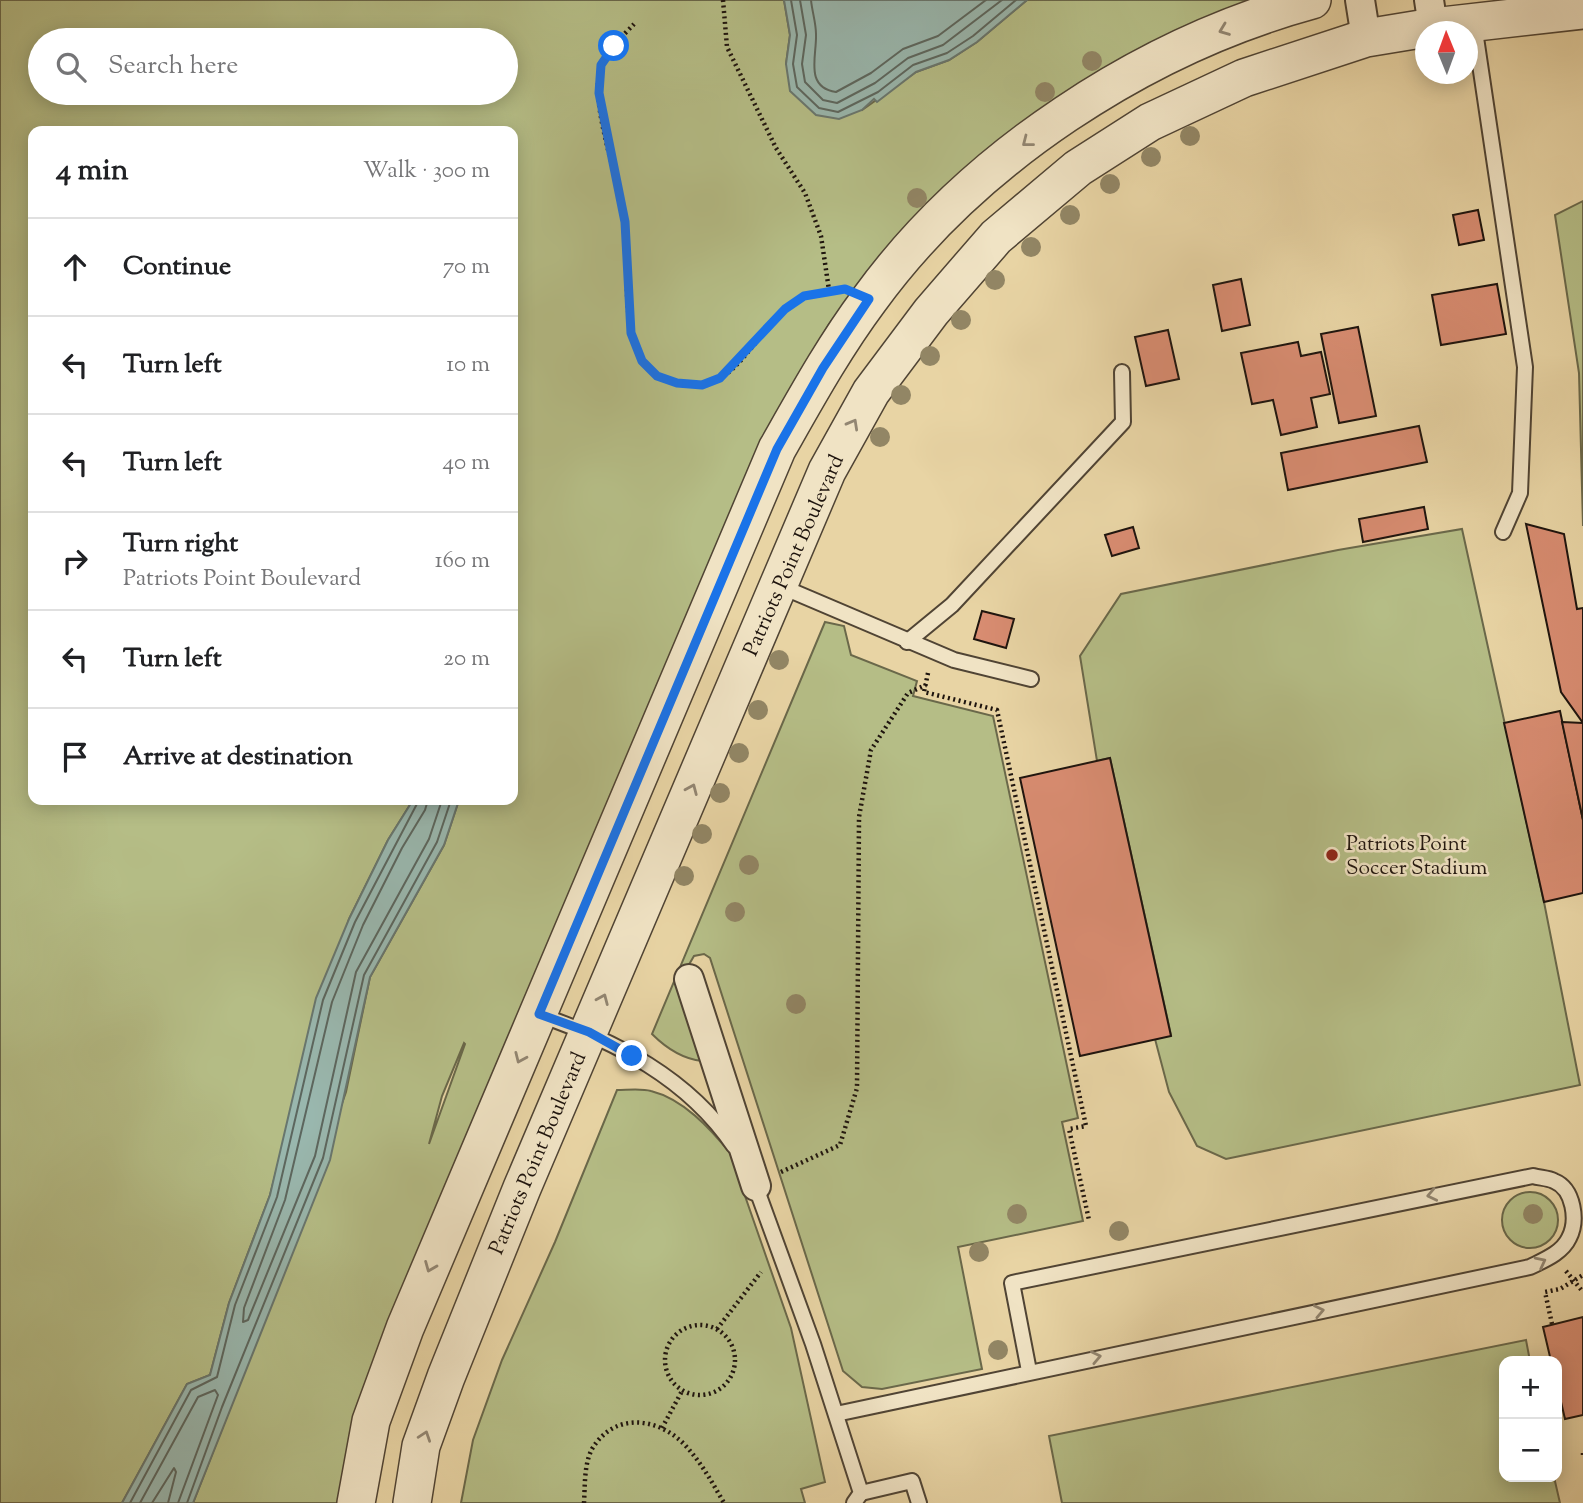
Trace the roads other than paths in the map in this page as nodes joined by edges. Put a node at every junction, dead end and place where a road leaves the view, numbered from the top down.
1 (1312, 0) edge
2 (1360, 0) edge
3 (1583, 10) edge
4 (1431, 13) edge
5 (1465, 21) edge
6 (1478, 23) edge
7 (1366, 38) junction
8 (1478, 50) edge
9 (1122, 372) dead end
10 (1503, 532) dead end
11 (778, 585) junction
12 (907, 642) junction
13 (1031, 679) dead end
14 (689, 979) dead end
15 (539, 1014) junction
16 (589, 1032) junction
17 (755, 1186) junction
18 (1029, 1371) junction
19 (836, 1414) junction
20 (858, 1498) edge
21 (356, 1503) edge
22 (412, 1503) edge
23 (919, 1503) edge

1 -> 15 street
2 - 7 street
3 - 6 street, Patriots Point Boulevard
4 - 5 street, Patriots Point Boulevard
4 - 7 street, Patriots Point Boulevard
11 -> 7 street, Patriots Point Boulevard
8 - 10 lane
9 - 12 lane
11 - 12 lane
16 -> 11 street, Patriots Point Boulevard
12 - 13 lane
14 - 17 street
15 - 16 lane
15 -> 21 street
16 - 17 lane
22 -> 16 street, Patriots Point Boulevard
17 - 19 lane
18 -> 18 lane
18 - 19 lane
19 - 20 lane
20 - 23 lane

